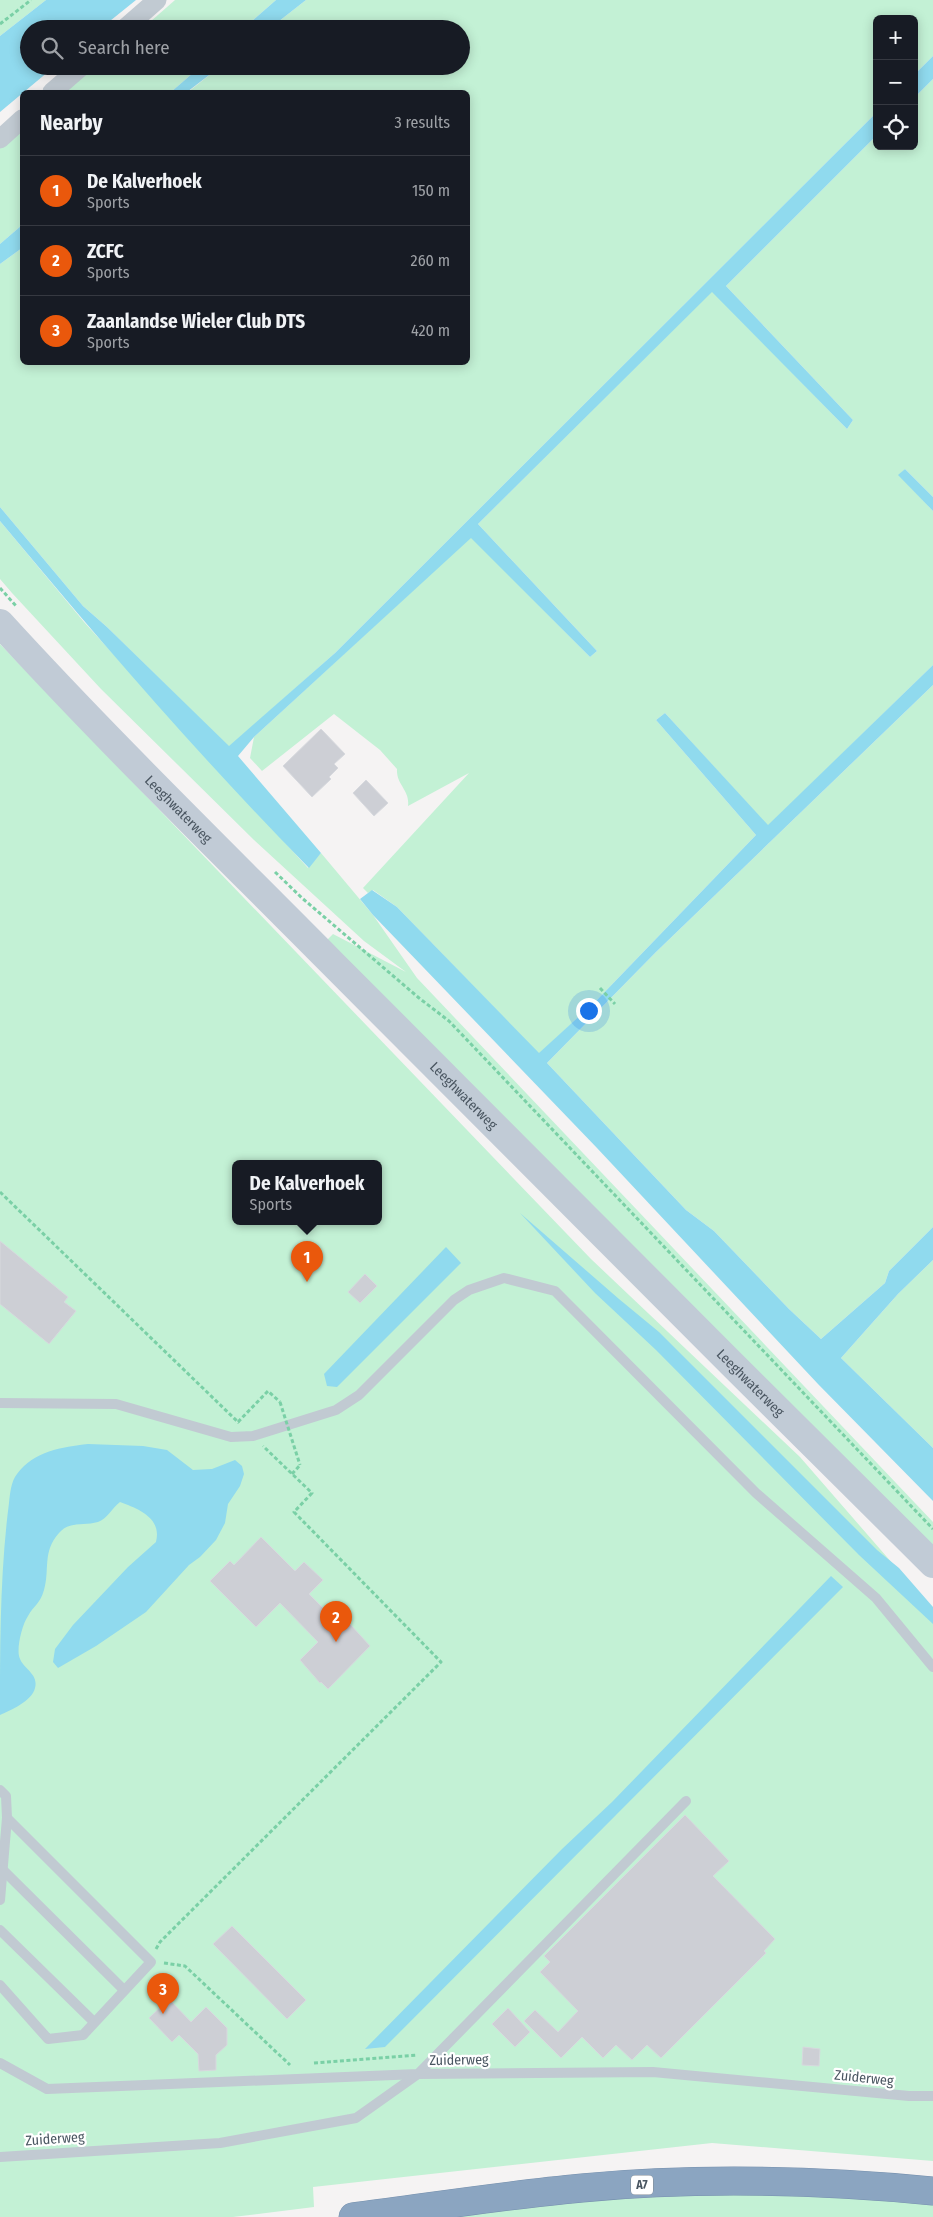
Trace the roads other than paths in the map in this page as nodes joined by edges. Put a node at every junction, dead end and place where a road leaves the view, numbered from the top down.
1 (157, 0) edge
2 (134, 20) edge
3 (72, 75) edge
4 (54, 90) edge
5 (20, 121) edge
6 (0, 139) edge
7 (9, 615) edge
8 (0, 1404) edge
9 (933, 1564) edge
10 (933, 1667) edge
11 (0, 1790) edge
12 (686, 1801) dead end
13 (8, 1818) junction
14 (3, 1870) junction
15 (0, 1900) edge
16 (0, 1930) edge
17 (0, 1985) edge
18 (124, 1990) junction
19 (94, 2022) junction
20 (0, 2063) edge
21 (418, 2074) junction
22 (933, 2096) edge
23 (0, 2156) edge
24 (933, 2191) edge
25 (353, 2217) edge

1 - 2 street
3 - 4 street
5 - 6 street
7 - 9 main road, Leeghwaterweg
8 - 10 lane
11 - 13 lane
12 - 21 lane
13 - 14 lane
13 - 18 lane
14 - 15 lane
14 - 18 lane
16 - 19 lane
17 - 19 lane
18 - 19 lane
20 - 21 lane
21 - 22 lane, Zuiderweg
21 - 23 lane, Zuiderweg
24 - 25 highway, A7

